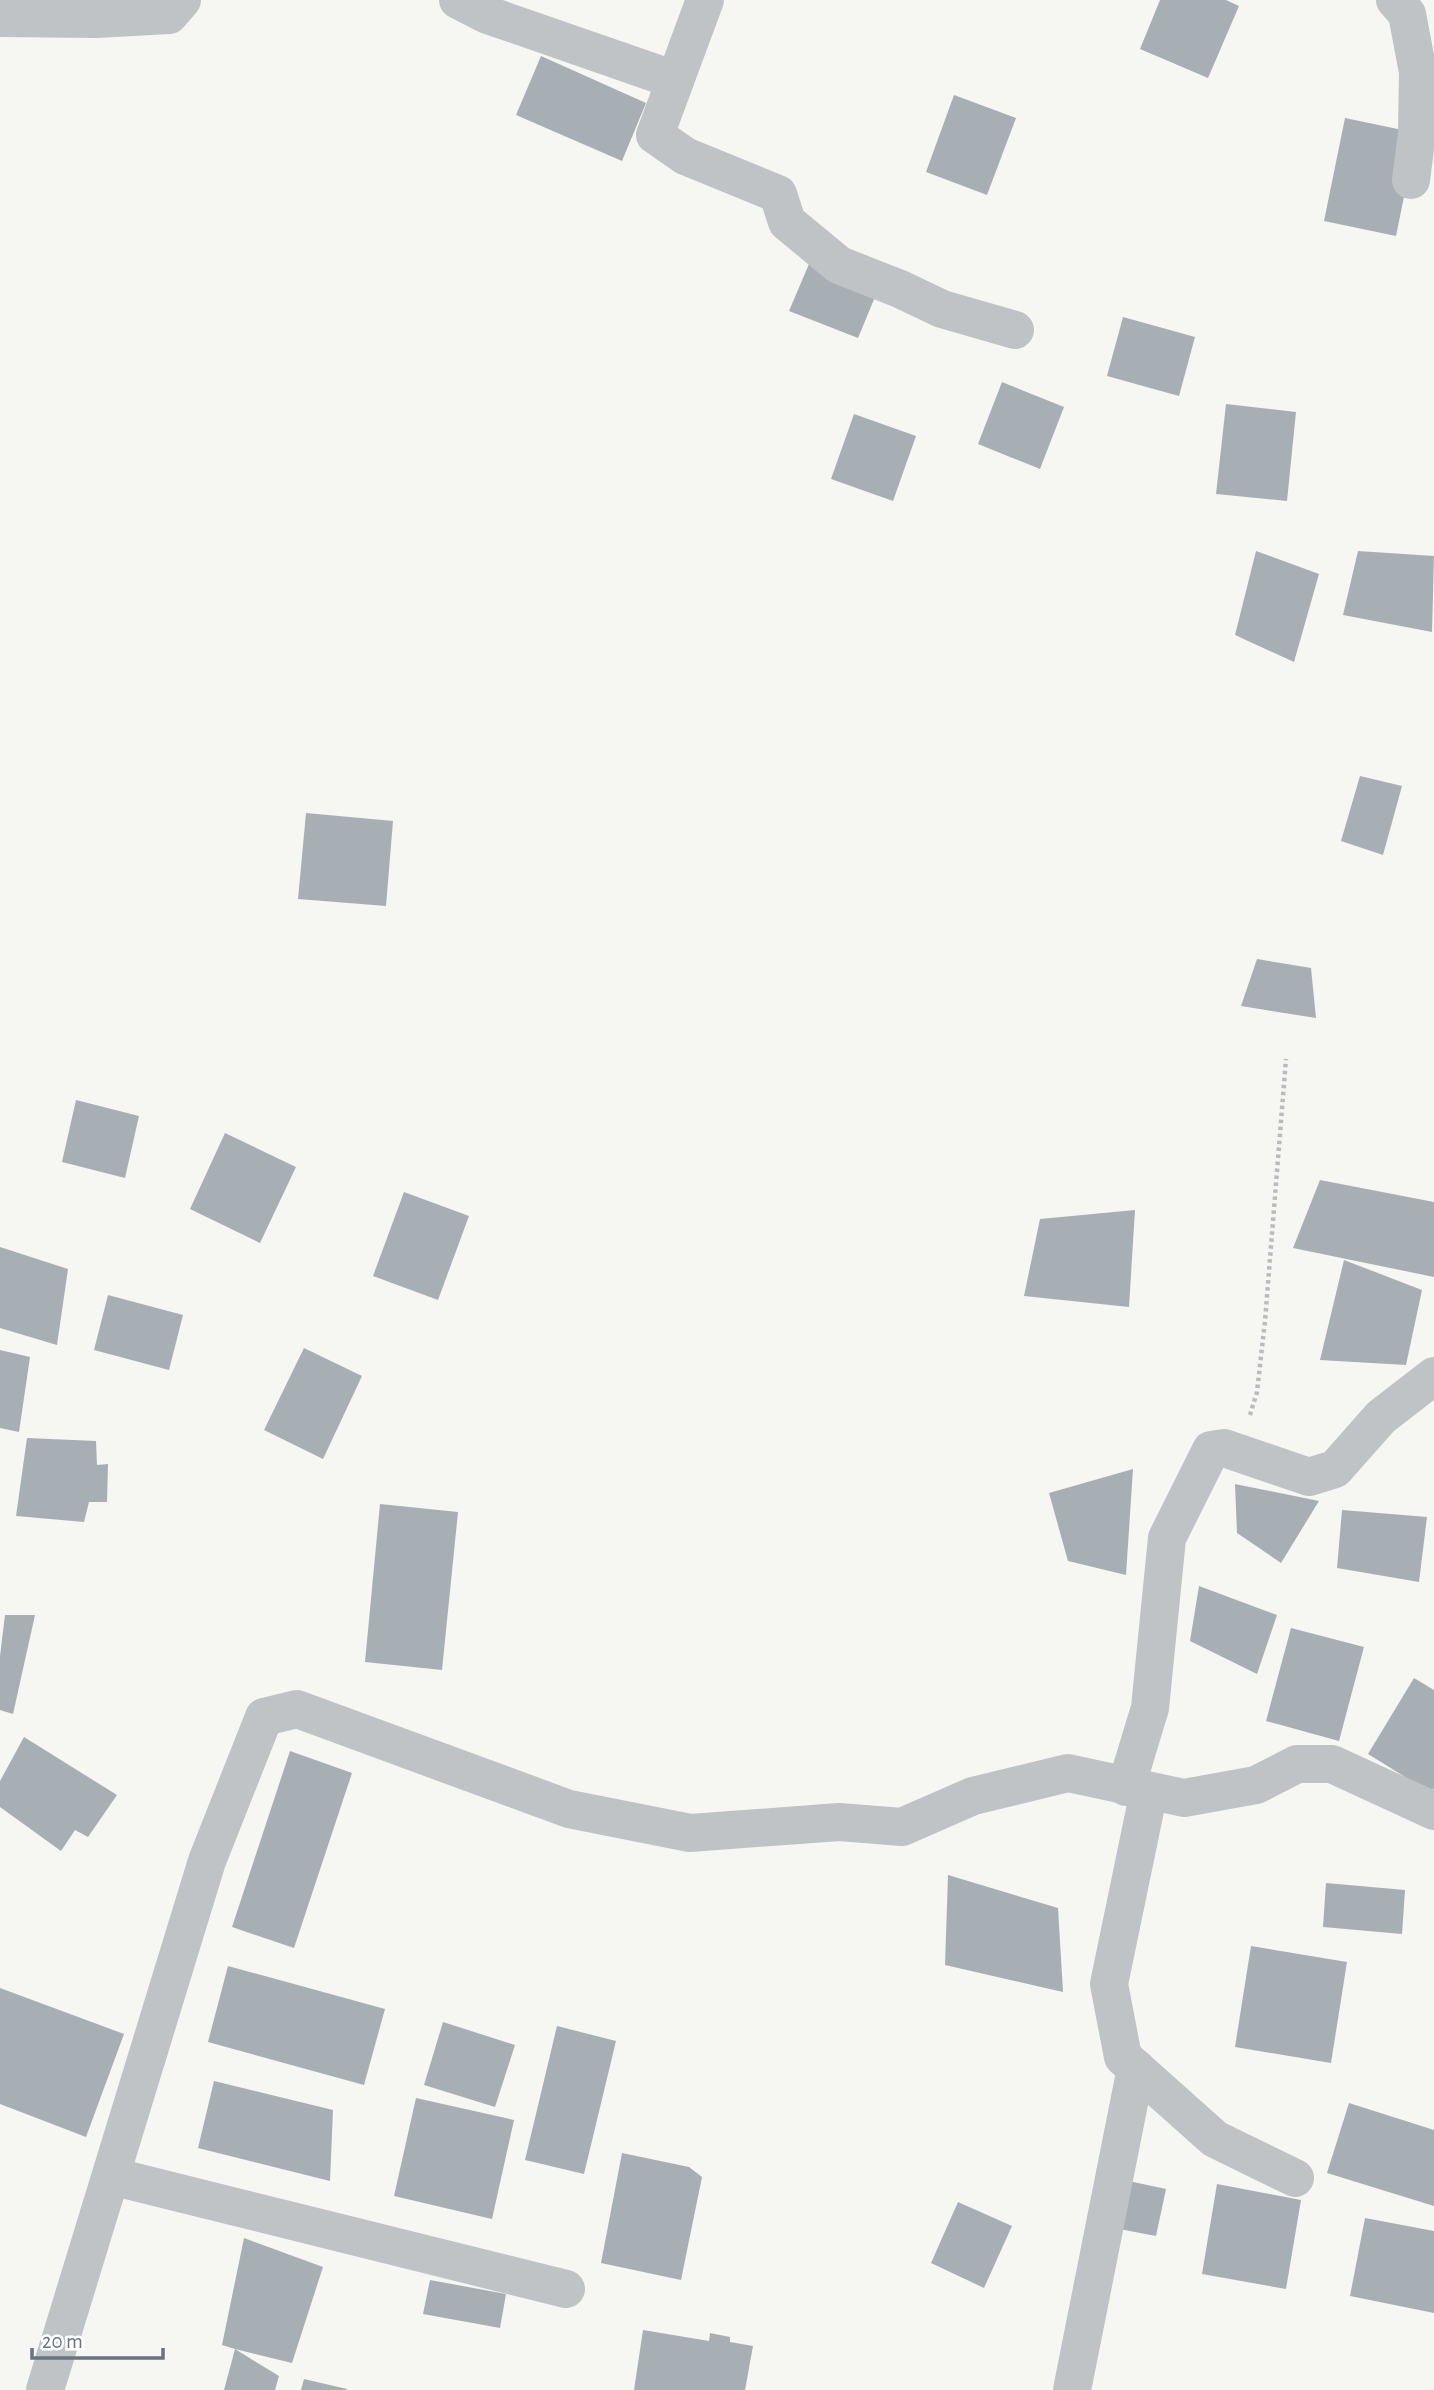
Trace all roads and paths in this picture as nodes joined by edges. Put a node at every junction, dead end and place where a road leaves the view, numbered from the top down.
1 (182, 0) edge
2 (458, 0) edge
3 (705, 0) edge
4 (1395, 0) edge
5 (0, 18) edge
6 (676, 80) junction
7 (1411, 180) dead end
8 (1015, 330) dead end
9 (1286, 1059) dead end
10 (1434, 1376) edge
11 (1237, 1452) junction
12 (1138, 1789) junction
13 (1434, 1811) edge
14 (1136, 2068) junction
15 (111, 2176) junction
16 (1295, 2178) dead end
17 (566, 2289) dead end
18 (46, 2390) edge
19 (1072, 2390) edge

1 - 5 street
2 - 6 street
3 - 6 street
4 - 7 street
6 - 8 street
9 - 11 path
10 - 11 street
11 - 12 street
12 - 13 street
12 - 14 street
12 - 15 street
14 - 16 street
14 - 19 street
15 - 17 street
15 - 18 street

